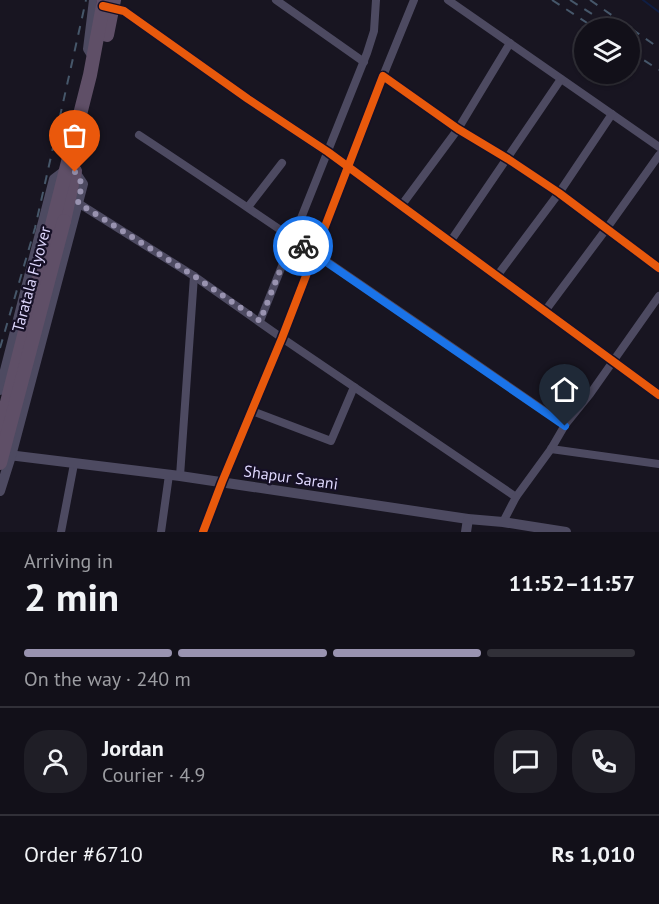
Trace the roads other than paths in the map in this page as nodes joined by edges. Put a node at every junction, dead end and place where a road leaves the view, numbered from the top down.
1 (126, 0) edge
2 (276, 0) edge
3 (376, 0) edge
4 (414, 0) edge
5 (448, 0) edge
6 (109, 4) edge
7 (510, 44) junction
8 (364, 62) junction
9 (383, 76) junction
10 (561, 79) junction
11 (612, 114) junction
12 (458, 129) junction
13 (140, 135) dead end
14 (659, 147) edge
15 (328, 152) junction
16 (659, 155) edge
17 (508, 159) junction
18 (282, 163) dead end
19 (348, 167) junction
20 (71, 171) junction
21 (559, 193) junction
22 (78, 203) junction
23 (401, 206) junction
24 (248, 207) junction
25 (59, 217) junction
26 (607, 228) junction
27 (293, 238) junction
28 (450, 242) junction
29 (314, 254) junction
30 (659, 268) edge
31 (194, 276) junction
32 (496, 276) junction
33 (659, 296) edge
34 (545, 311) junction
35 (260, 321) junction
36 (282, 338) junction
37 (613, 361) junction
38 (354, 387) junction
39 (0, 390) edge
40 (659, 395) edge
41 (252, 411) junction
42 (565, 426) junction
43 (0, 430) edge
44 (551, 449) junction
45 (4, 458) edge
46 (74, 464) junction
47 (659, 464) edge
48 (175, 476) junction
49 (222, 482) junction
50 (0, 491) edge
51 (516, 497) junction
52 (468, 519) junction
53 (503, 522) junction
54 (62, 532) edge
55 (161, 532) edge
56 (203, 532) edge
57 (466, 532) edge
58 (566, 532) edge

1 - 6 street
2 - 8 street
3 - 8 street
4 - 9 street
5 - 7 street
6 - 15 street
6 - 20 highway
6 - 20 highway
7 - 10 street
7 - 12 street
8 - 15 street
9 - 12 street
9 - 19 street
10 - 11 street
10 - 17 street
11 - 14 street
11 - 21 street
12 - 17 street
12 - 23 street
13 - 24 street
15 - 19 street
15 - 27 street
16 - 26 street
17 - 21 street
17 - 28 street
18 - 24 street
19 - 23 street
19 - 29 street
20 - 22 street
20 - 25 highway, Taratala Flyover
20 - 39 street
21 - 26 street
21 - 32 street
22 - 31 street
22 - 45 street
23 - 28 street
24 - 27 street
25 - 43 highway, Taratala Flyover
25 - 45 highway, Taratala Flyover, bridge
26 - 30 street
26 - 34 street
27 - 29 street
27 - 35 street
28 - 32 street
29 - 36 street
29 - 42 street
31 - 35 street
31 - 48 street
32 - 34 street
33 - 37 street
34 - 37 street
35 - 36 street
36 - 38 street
36 - 41 street
37 - 40 street
37 - 42 street
38 - 41 street
38 - 51 street
41 - 49 street
42 - 44 street
44 - 47 street
44 - 51 street
45 - 46 street, Shapur Sarani
45 - 50 street
46 - 48 street, Shapur Sarani
46 - 54 street
48 - 49 street, Shapur Sarani
48 - 55 street
49 - 52 street, Shapur Sarani
49 - 56 street
51 - 53 street
52 - 53 street, Shapur Sarani
52 - 57 street
53 - 58 street, Shapur Sarani

